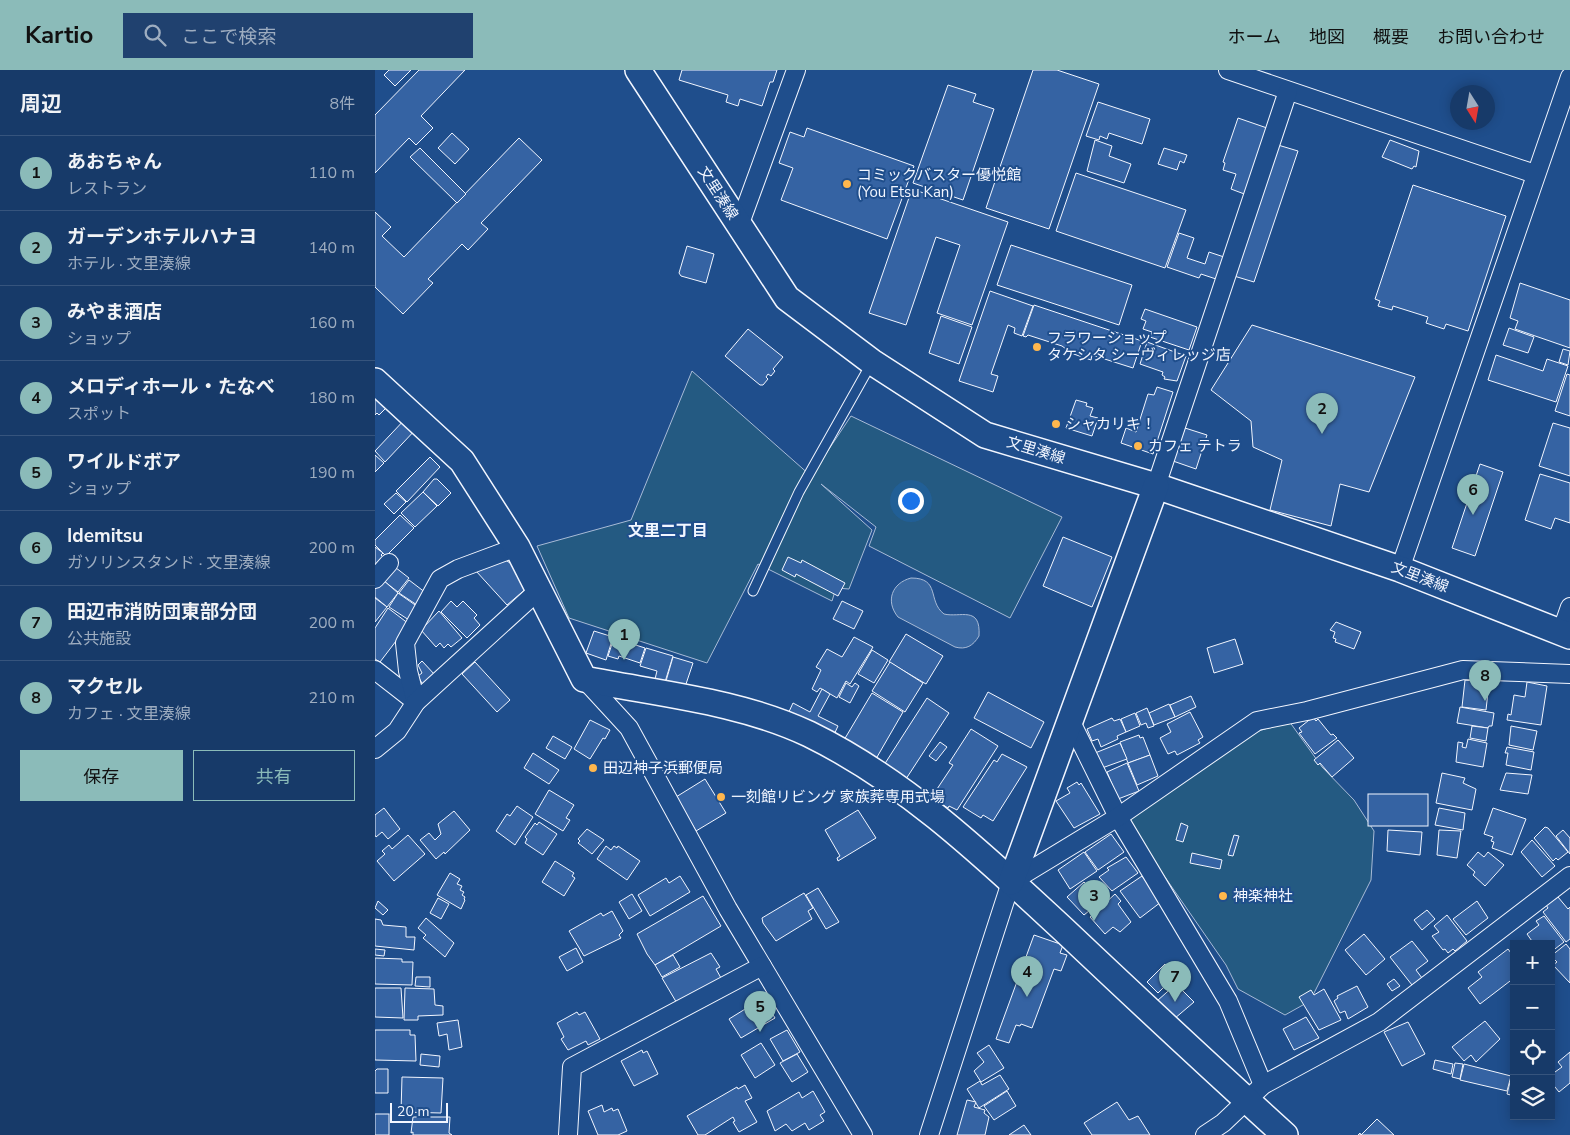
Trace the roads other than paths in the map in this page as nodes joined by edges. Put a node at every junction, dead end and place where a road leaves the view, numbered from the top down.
1 (638, 70) edge
2 (796, 70) edge
3 (1228, 70) edge
4 (1570, 77) edge
5 (1288, 91) junction
6 (1535, 174) junction
7 (739, 226) junction
8 (872, 362) junction
9 (375, 381) edge
10 (1156, 486) junction
11 (517, 547) junction
12 (389, 563) dead end
13 (1399, 569) junction
14 (375, 579) edge
15 (540, 588) junction
16 (753, 591) dead end
17 (1570, 607) edge
18 (1566, 634) edge
19 (375, 670) edge
20 (1570, 674) edge
21 (584, 679) junction
22 (416, 702) junction
23 (1070, 720) junction
24 (375, 749) edge
25 (1117, 817) junction
26 (1570, 876) edge
27 (1011, 882) junction
28 (762, 966) junction
29 (1254, 1092) junction
30 (568, 1135) edge
31 (863, 1135) edge
32 (929, 1135) edge
33 (1205, 1135) edge
34 (1285, 1135) edge

1 - 7 street, 文里湊線
2 - 7 street
3 - 5 street
4 - 6 street
5 - 6 street
5 - 10 street
6 - 13 street
7 - 8 street, 文里湊線
8 - 10 street, 文里湊線
8 - 16 lane
9 - 11 street
10 - 13 street, 文里湊線
10 - 23 street
11 - 15 street
11 - 22 street
12 - 14 street
13 - 18 street, 文里湊線
15 - 21 street
15 - 22 street
17 - 18 street
19 - 22 street
20 - 25 street
21 - 27 street
21 - 28 street
22 - 24 street
23 - 25 street
23 - 27 street
25 - 27 street
25 - 29 street
26 - 29 street
27 - 29 street
27 - 32 street
28 - 30 street
28 - 31 street
29 - 33 street
29 - 34 street

